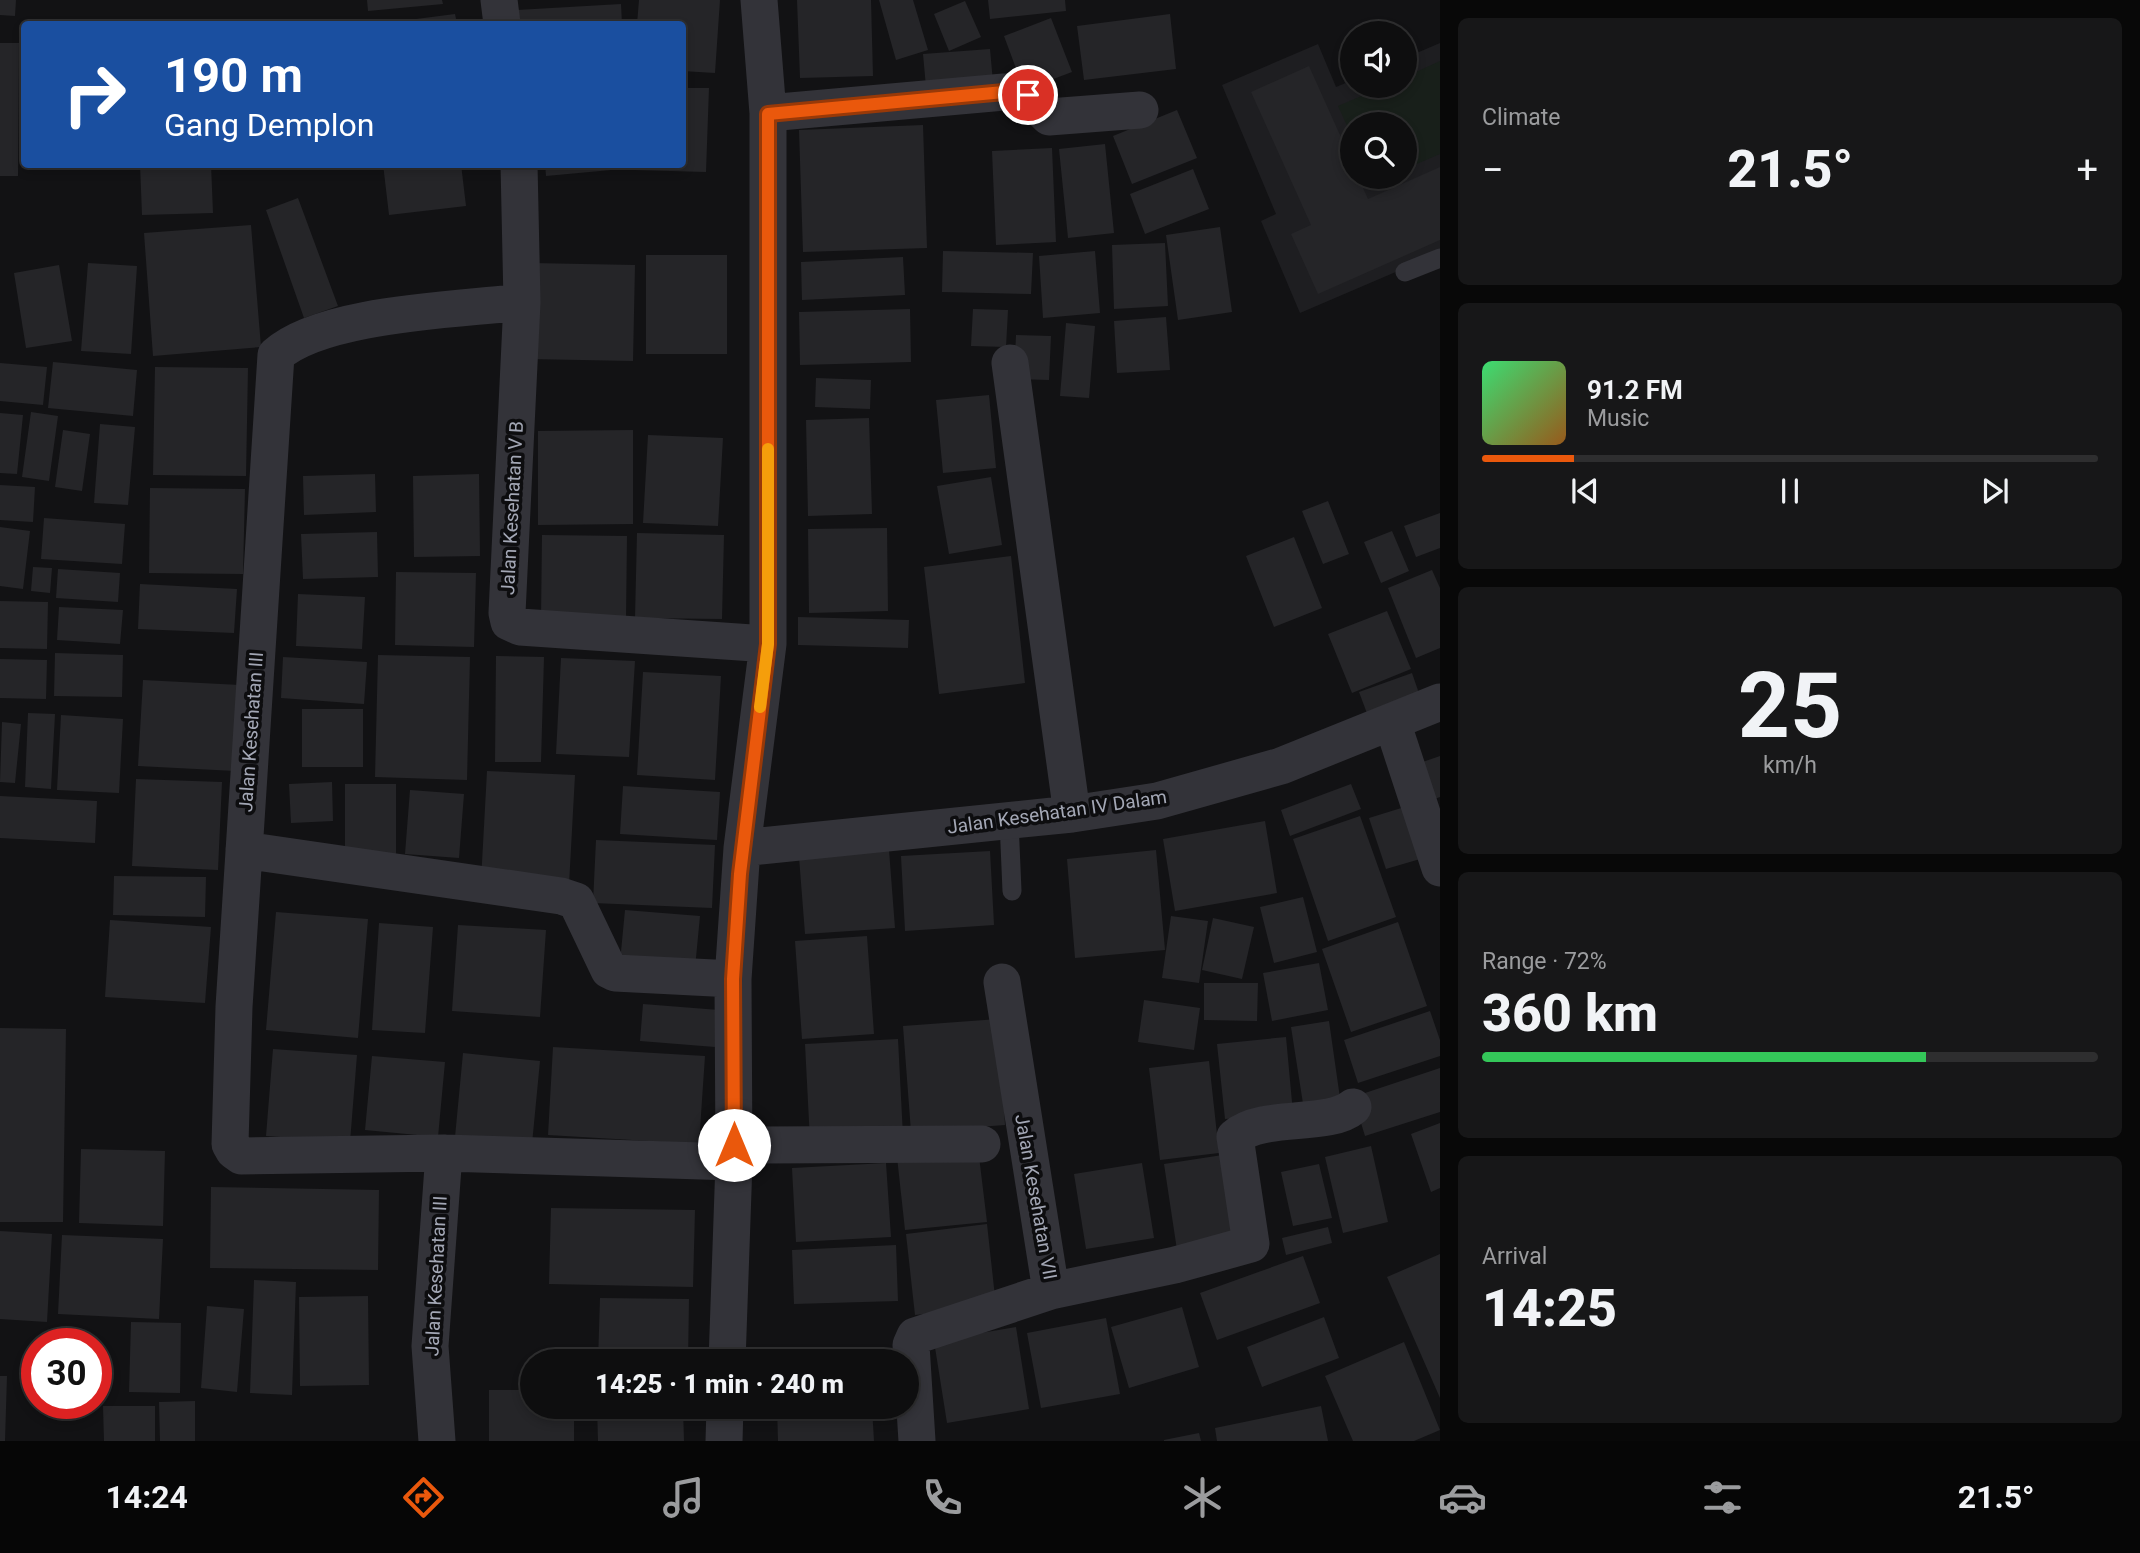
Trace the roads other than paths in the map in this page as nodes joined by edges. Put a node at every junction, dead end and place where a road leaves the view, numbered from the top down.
1 (499, 0) edge
2 (759, 0) edge
3 (502, 21) edge
4 (1140, 110) dead end
5 (768, 114) junction
6 (519, 168) edge
7 (1440, 258) edge
8 (1405, 272) dead end
9 (522, 302) junction
10 (1010, 363) dead end
11 (768, 644) junction
12 (1440, 702) edge
13 (1392, 722) junction
14 (1072, 814) junction
15 (1009, 821) junction
16 (742, 848) junction
17 (243, 850) junction
18 (1440, 868) edge
19 (1012, 891) dead end
20 (733, 979) junction
21 (1002, 982) dead end
22 (1353, 1107) dead end
23 (982, 1144) dead end
24 (444, 1153) junction
25 (734, 1154) junction
26 (1051, 1292) junction
27 (727, 1349) edge
28 (725, 1419) edge
29 (437, 1441) edge
30 (724, 1441) edge
31 (917, 1441) edge

1 - 3 street
2 - 5 street
4 - 5 street
5 - 11 street
6 - 9 street
7 - 8 lane
9 - 11 street, Jalan Kesehatan V B
9 - 17 street, Jalan Kesehatan III
10 - 14 street
11 - 16 street
12 - 13 street, Jalan Kesehatan IV Dalam
13 - 14 street, Jalan Kesehatan IV Dalam
13 - 18 street
14 - 15 street, Jalan Kesehatan IV Dalam
15 - 16 street, Jalan Kesehatan IV Dalam
15 - 19 lane
16 - 20 street
17 - 20 street
17 - 24 street, Jalan Kesehatan III
20 - 25 street
21 - 26 street, Jalan Kesehatan VII
22 - 26 street
23 - 25 street, Jalan Kesehatan III
24 - 25 street, Jalan Kesehatan III
24 - 29 street, Jalan Kesehatan III
25 - 27 street
26 - 31 street, Jalan Kesehatan VII
28 - 30 street

